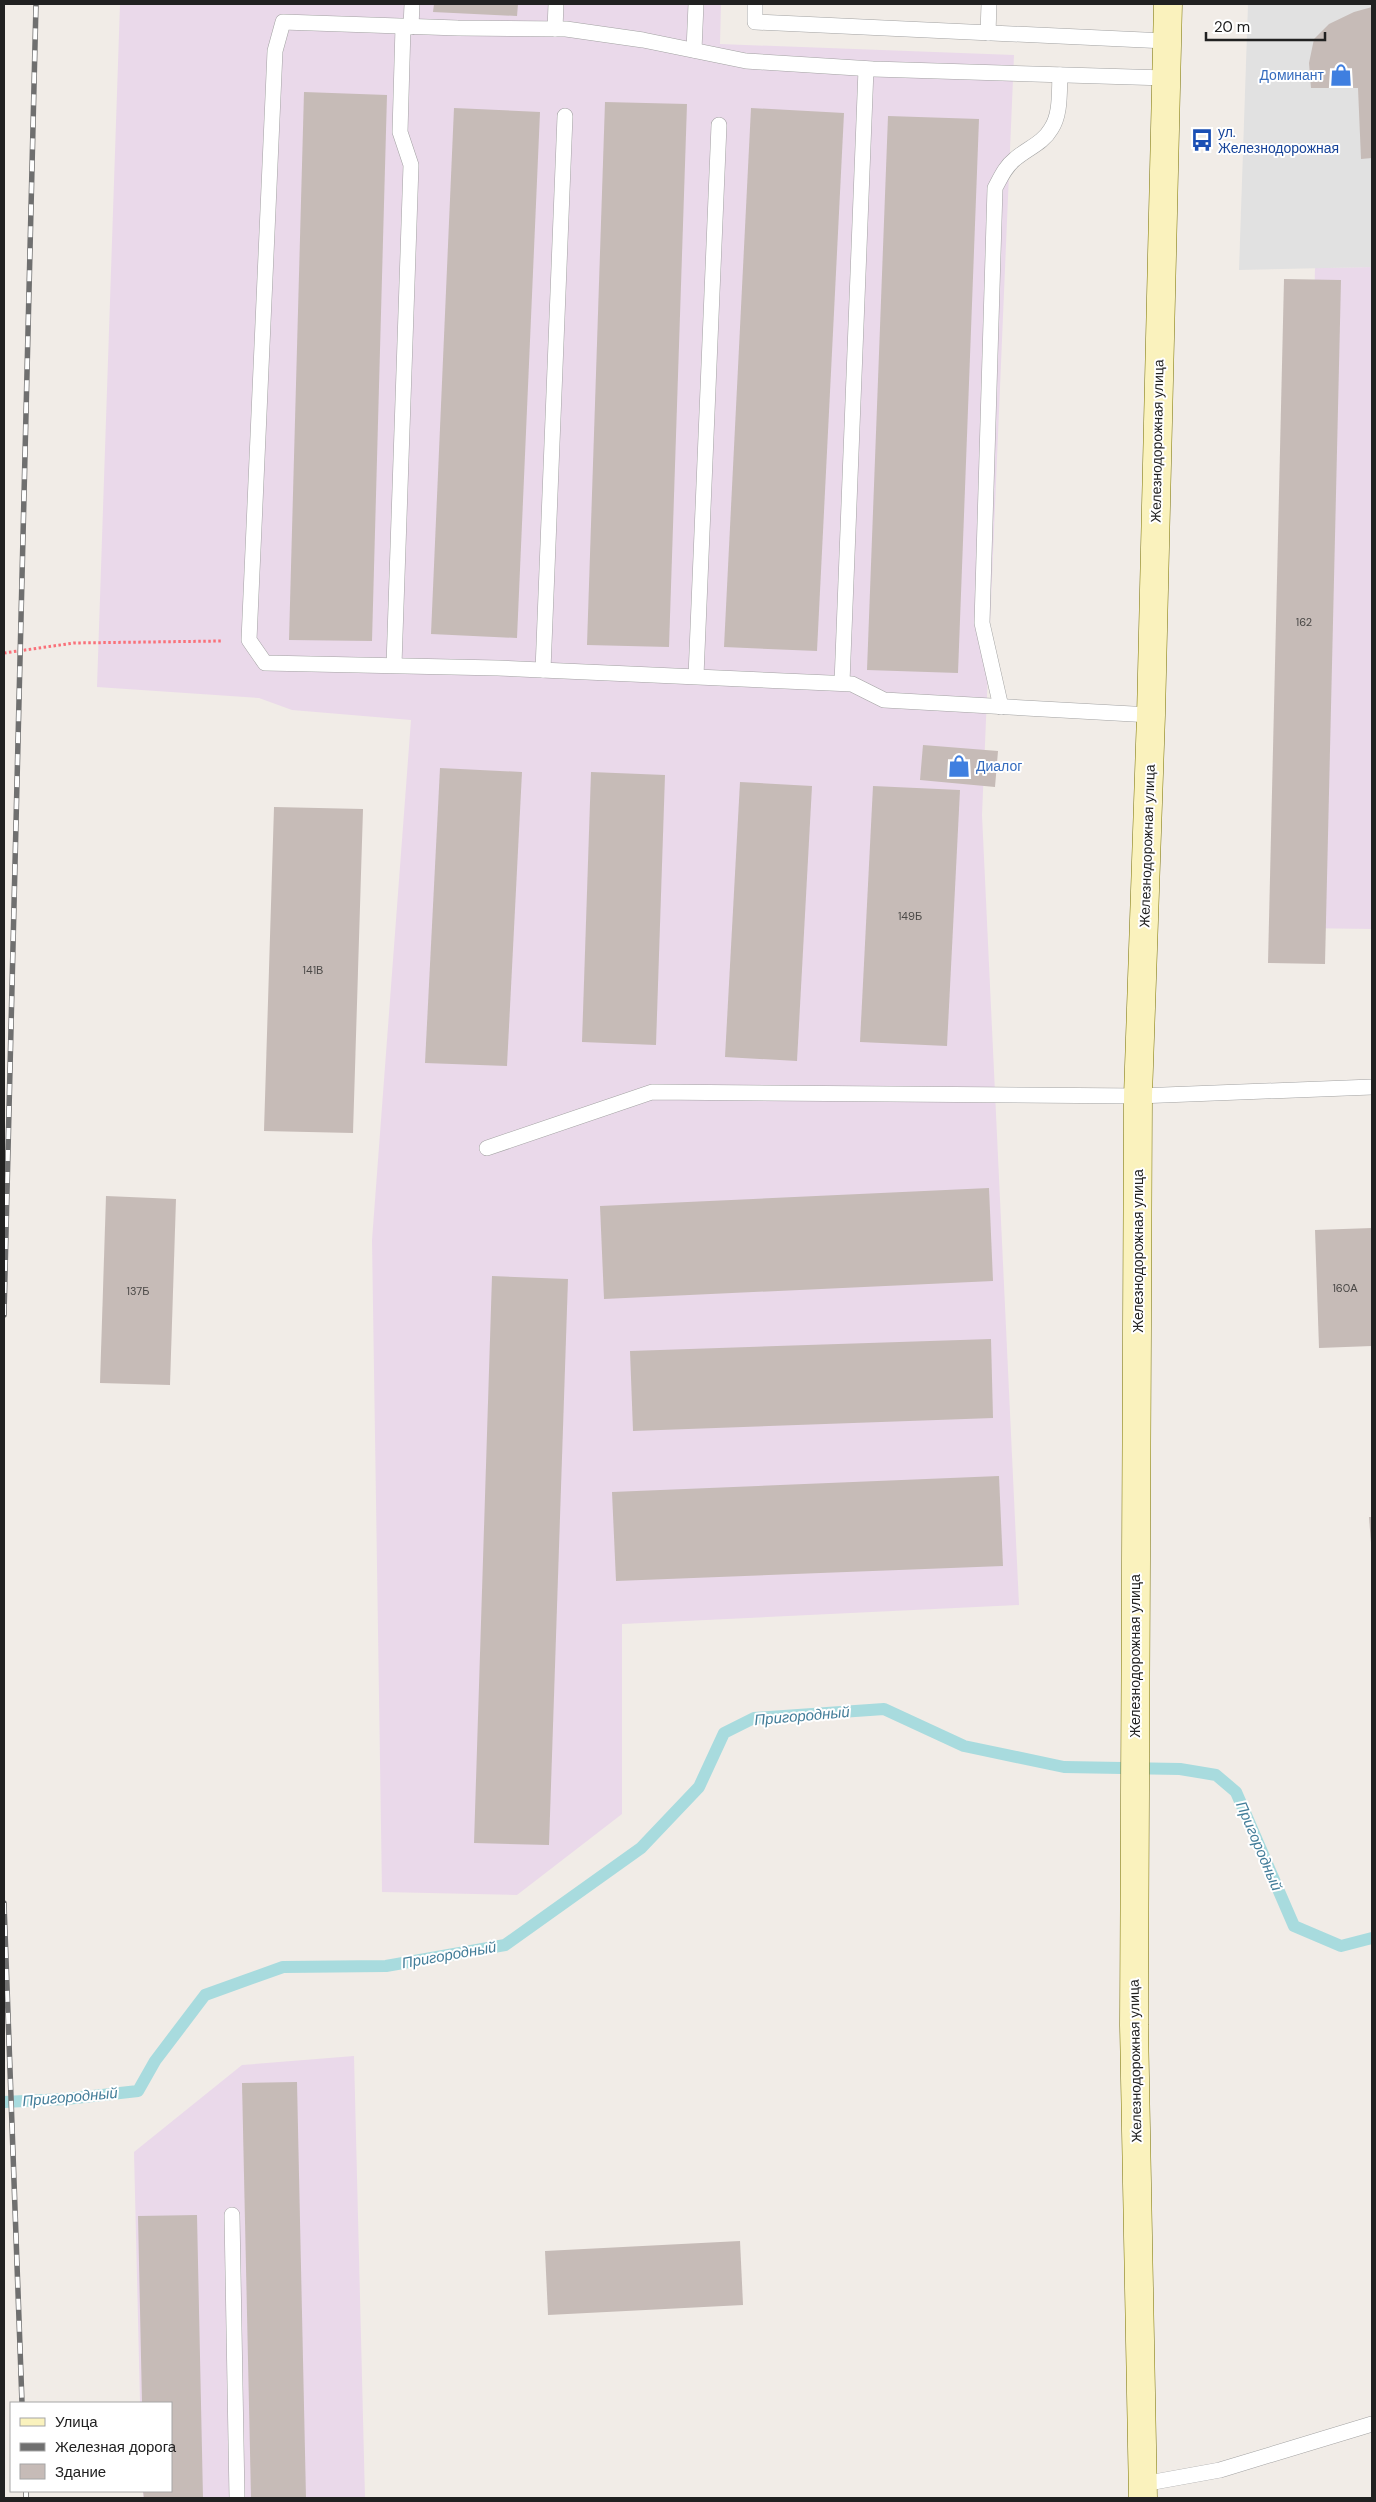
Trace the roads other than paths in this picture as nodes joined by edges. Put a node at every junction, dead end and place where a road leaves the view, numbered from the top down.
1 (412, 4) edge
2 (556, 4) edge
3 (696, 4) edge
4 (755, 4) edge
5 (989, 4) edge
6 (1168, 4) edge
7 (407, 27) junction
8 (555, 29) junction
9 (988, 33) junction
10 (1166, 41) junction
11 (694, 50) junction
12 (866, 69) junction
13 (1060, 75) junction
14 (1166, 78) junction
15 (565, 116) dead end
16 (719, 125) dead end
17 (394, 665) junction
18 (543, 670) junction
19 (696, 676) junction
20 (842, 683) junction
21 (1000, 707) junction
22 (1151, 715) junction
23 (1372, 1087) edge
24 (1138, 1096) junction
25 (487, 1148) dead end
26 (232, 2215) dead end
27 (1372, 2424) edge
28 (1143, 2491) edge
29 (237, 2498) edge

1 - 7 lane
2 - 8 lane
3 - 11 lane
4 - 9 lane
5 - 9 lane
6 - 10 main road, Железнодорожная улица
7 - 8 lane
7 - 17 lane
7 - 17 lane
8 - 11 lane
9 - 10 lane
10 - 14 main road, Железнодорожная улица
11 - 12 lane
12 - 13 lane
12 - 20 lane
13 - 14 lane
13 - 21 lane
14 - 22 main road, Железнодорожная улица
15 - 18 lane
16 - 19 lane
17 - 18 lane
18 - 19 lane
19 - 20 lane
20 - 21 lane
21 - 22 lane
22 - 24 main road, Железнодорожная улица
23 - 24 lane
24 - 25 lane
24 - 28 main road, Железнодорожная улица
26 - 29 lane
27 - 28 lane

